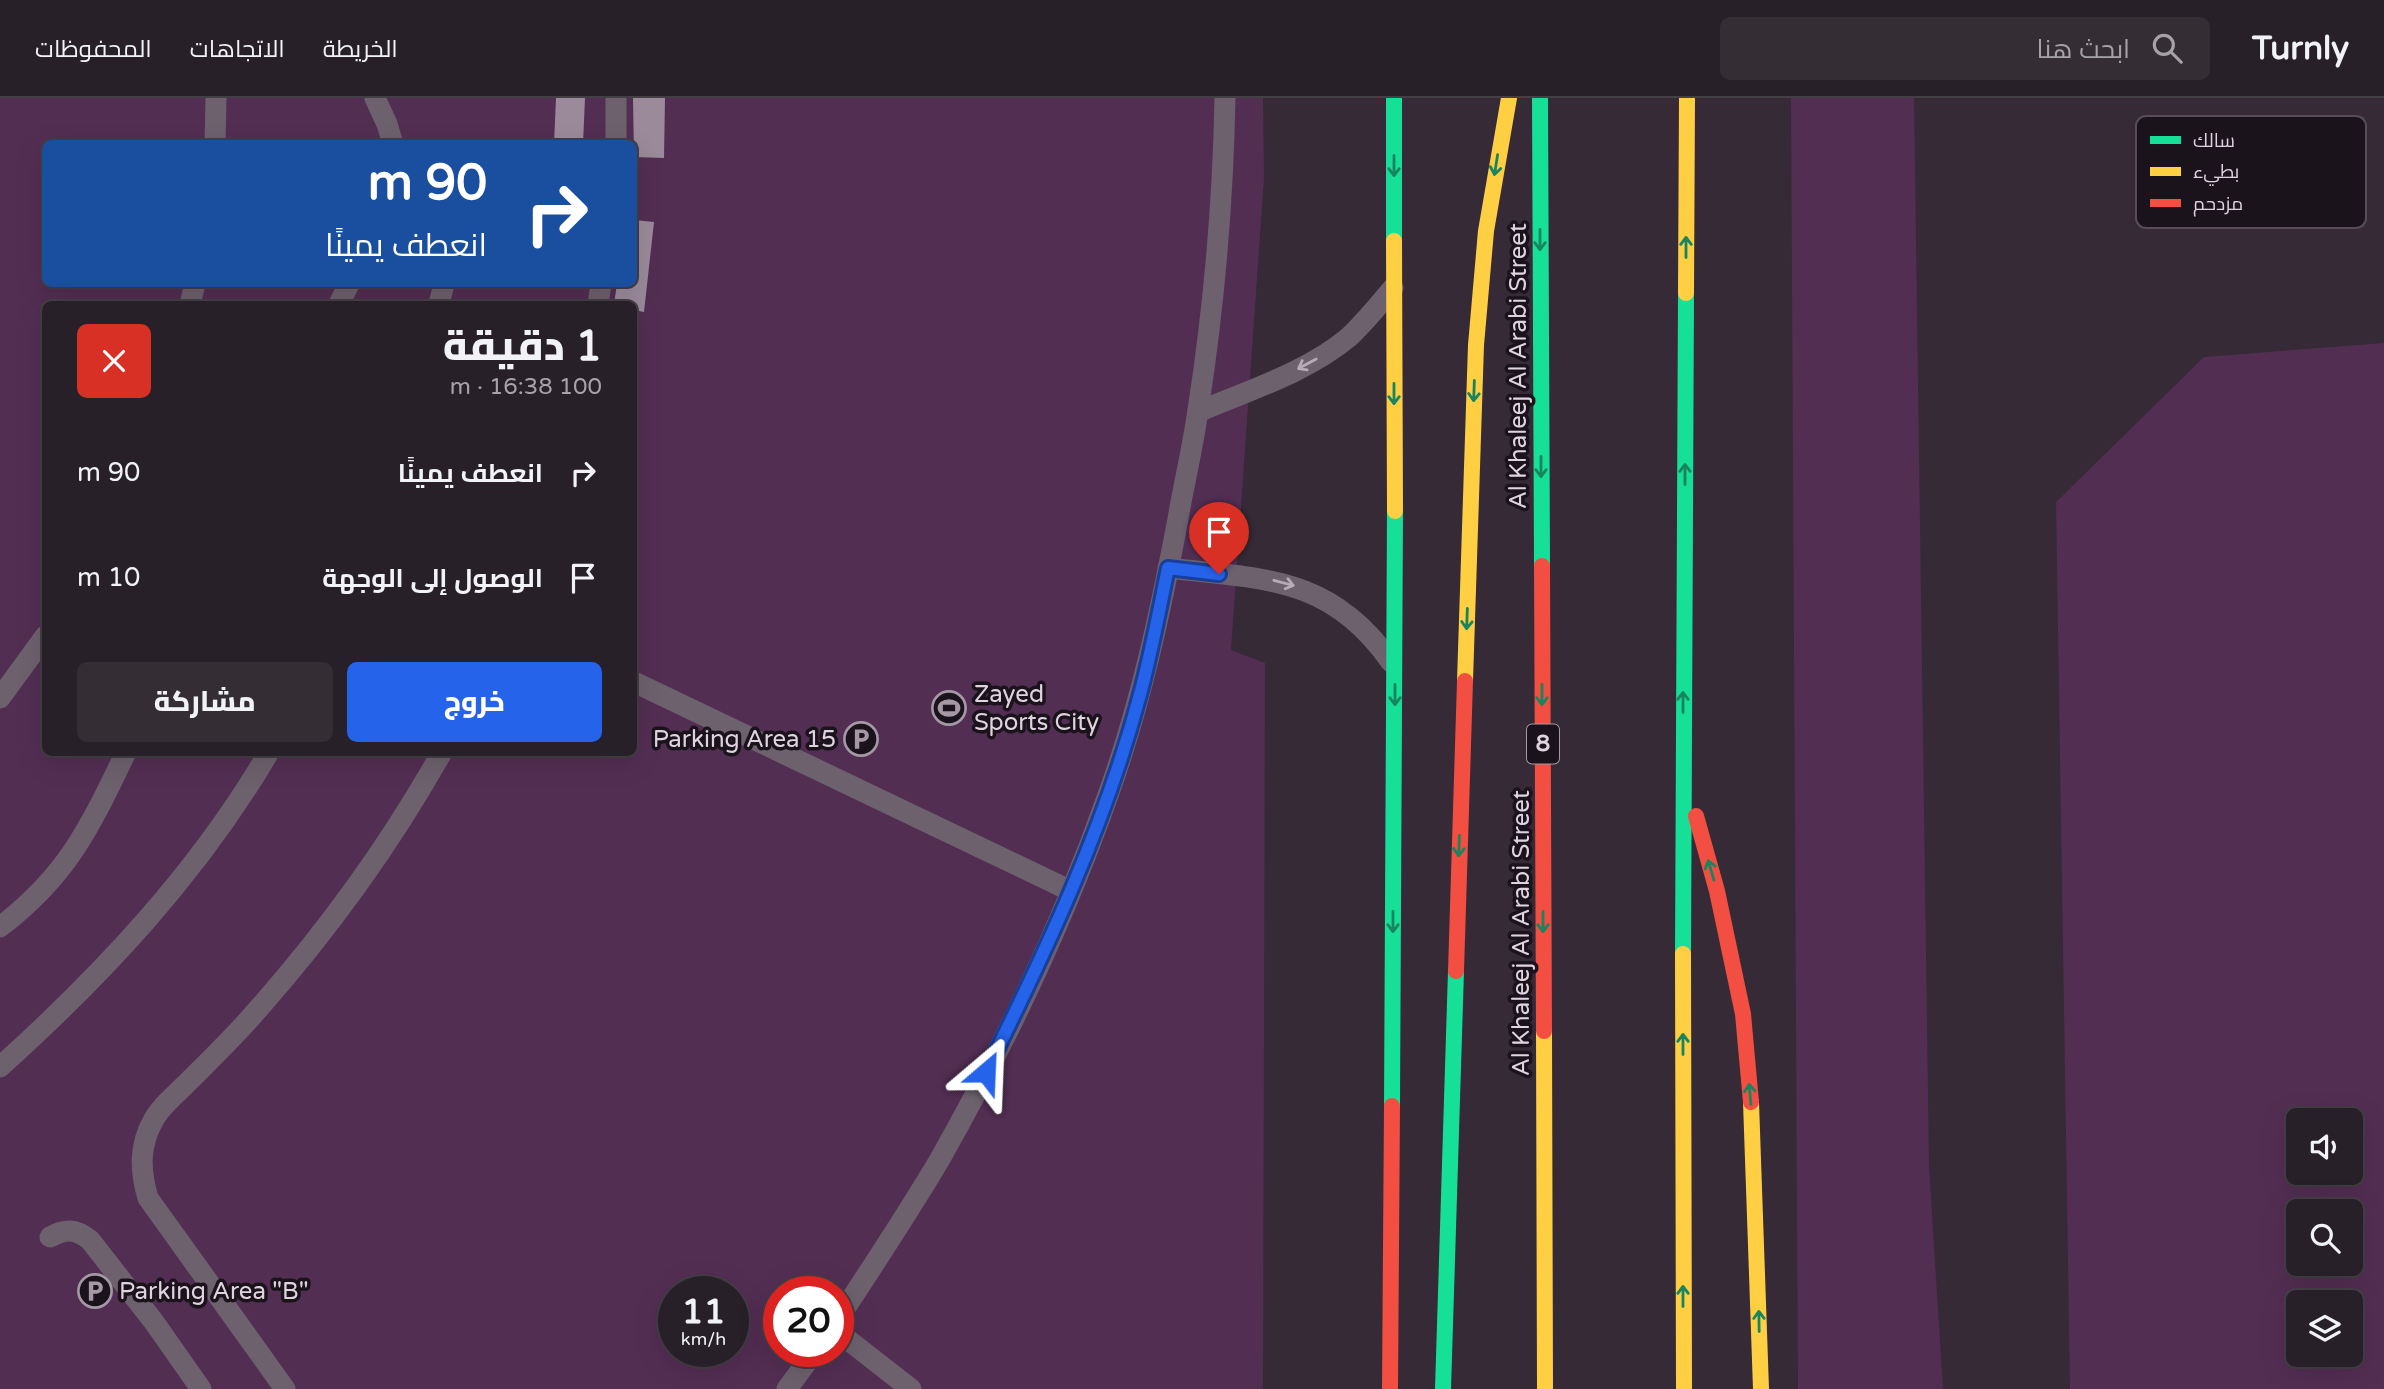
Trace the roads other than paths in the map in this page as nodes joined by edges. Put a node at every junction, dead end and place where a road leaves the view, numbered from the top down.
1 (216, 98) edge
2 (375, 98) edge
3 (616, 98) edge
4 (1225, 98) edge
5 (1394, 98) edge
6 (1509, 98) edge
7 (1540, 98) edge
8 (1687, 98) edge
9 (215, 140) edge
10 (392, 140) edge
11 (616, 140) edge
12 (1394, 287) junction
13 (1198, 412) junction
14 (1168, 568) junction
15 (42, 640) edge
16 (1395, 668) junction
17 (637, 683) edge
18 (0, 698) edge
19 (124, 756) edge
20 (265, 756) edge
21 (440, 756) edge
22 (1683, 770) junction
23 (1071, 891) junction
24 (0, 927) edge
25 (0, 1067) edge
26 (50, 1237) dead end
27 (854, 1295) edge
28 (854, 1344) edge
29 (803, 1367) edge
30 (201, 1389) edge
31 (285, 1389) edge
32 (787, 1389) edge
33 (911, 1389) edge
34 (1390, 1389) edge
35 (1443, 1389) edge
36 (1545, 1389) edge
37 (1684, 1389) edge
38 (1760, 1389) edge

1 - 9 lane
2 - 10 lane
3 - 11 lane
4 - 13 lane
5 -> 12 main road
6 -> 35 main road
7 -> 36 main road, Al Khaleej Al Arabi Street / 8
22 -> 8 main road
12 -> 13 lane
12 -> 16 main road
13 - 14 lane
14 -> 16 lane
14 - 23 lane
15 - 18 lane
16 -> 34 main road
17 - 23 lane
19 - 24 lane
20 - 25 lane
21 - 31 lane
37 -> 22 main road
38 -> 22 main road
23 - 27 lane
26 - 30 lane
28 - 33 lane
29 - 32 lane

